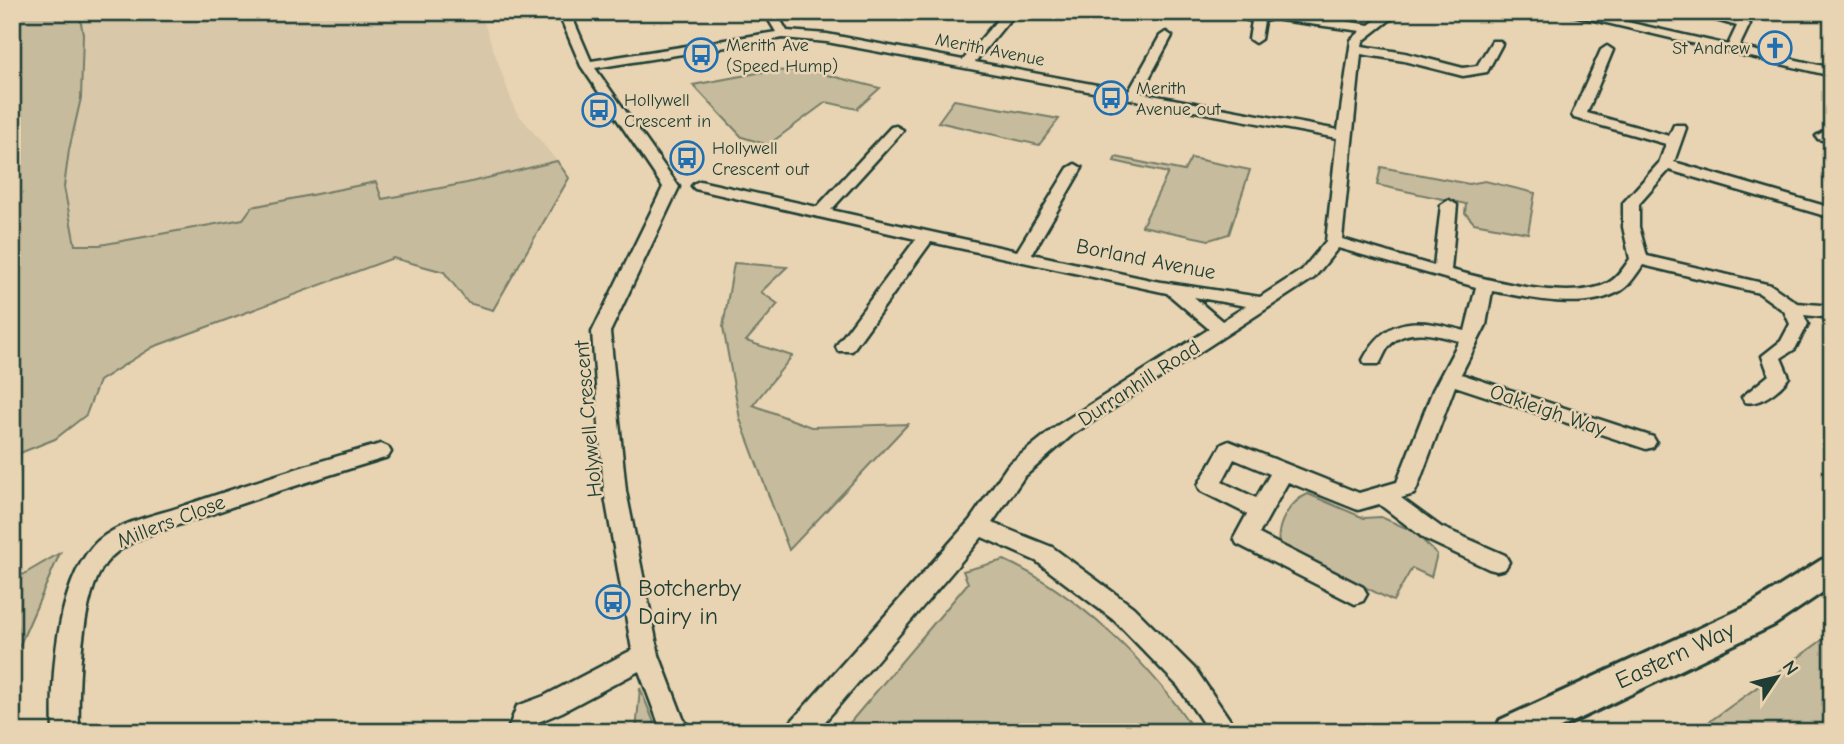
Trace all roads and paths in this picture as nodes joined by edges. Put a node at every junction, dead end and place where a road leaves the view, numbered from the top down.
1 (564, 12) edge
2 (770, 12) edge
3 (1010, 12) edge
4 (1220, 12) edge
5 (1394, 12) edge
6 (1566, 12) edge
7 (1701, 14) edge
8 (1258, 19) junction
9 (1370, 29) junction
10 (783, 34) junction
11 (1166, 36) dead end
12 (1255, 39) dead end
13 (1496, 44) dead end
14 (1355, 49) junction
15 (1607, 50) dead end
16 (1732, 50) junction
17 (966, 64) junction
18 (587, 66) junction
19 (1832, 72) edge
20 (1133, 95) junction
21 (895, 131) dead end
22 (1344, 135) junction
23 (1666, 164) junction
24 (1075, 168) dead end
25 (700, 186) dead end
26 (1449, 205) dead end
27 (822, 211) junction
28 (1832, 212) edge
29 (926, 237) junction
30 (1334, 242) junction
31 (1021, 258) junction
32 (1639, 259) junction
33 (1442, 272) junction
34 (1485, 284) junction
35 (1173, 289) junction
36 (1264, 303) junction
37 (1792, 308) junction
38 (1832, 312) edge
39 (1222, 330) junction
40 (1470, 338) junction
41 (845, 347) dead end
42 (1372, 360) dead end
43 (1450, 377) junction
44 (1752, 397) dead end
45 (1646, 442) dead end
46 (382, 452) dead end
47 (1283, 471) junction
48 (1382, 495) junction
49 (1260, 510) junction
50 (978, 526) junction
51 (1496, 562) dead end
52 (1832, 569) edge
53 (1355, 594) dead end
54 (646, 655) junction
55 (523, 723) edge
56 (66, 732) edge
57 (678, 732) edge
58 (799, 732) edge
59 (1225, 732) edge
60 (1513, 732) edge

1 - 18 street, Holywell Crescent
2 - 10 street
3 - 17 street
4 - 8 street
5 - 9 street
6 - 16 street
7 - 16 street
8 - 9 street
8 - 12 street
9 - 14 street
10 - 17 street, Merith Avenue
10 - 18 street, Merith Avenue
11 - 20 street
13 - 14 street
14 - 22 street
15 - 23 street
16 - 19 street
17 - 20 street, Merith Avenue
18 - 54 street, Holywell Crescent
20 - 22 street, Merith Avenue
21 - 27 street
22 - 30 street
23 - 28 street
23 - 32 street
24 - 31 street
25 - 27 street, Borland Avenue
26 - 33 street
27 - 29 street, Borland Avenue
29 - 31 street, Borland Avenue
29 - 41 street
30 - 33 street
30 - 36 street, Durranhill Road
31 - 35 street, Borland Avenue
32 - 34 street
32 - 37 street
33 - 34 street
34 - 40 street
35 - 36 street, Borland Avenue
35 - 39 street
36 - 39 street, Durranhill Road
37 - 38 street
37 - 44 street
39 - 50 street, Durranhill Road
40 - 42 street
40 - 43 street
43 - 45 street, Oakleigh Way
43 - 48 street
46 - 56 street, Millers Close
47 - 48 street
47 - 49 street
47 - 49 street
48 - 51 street
49 - 53 street
50 - 58 street, Durranhill Road
50 - 59 street
52 - 60 street, Eastern Way
54 - 55 street
54 - 57 street, Holywell Crescent

